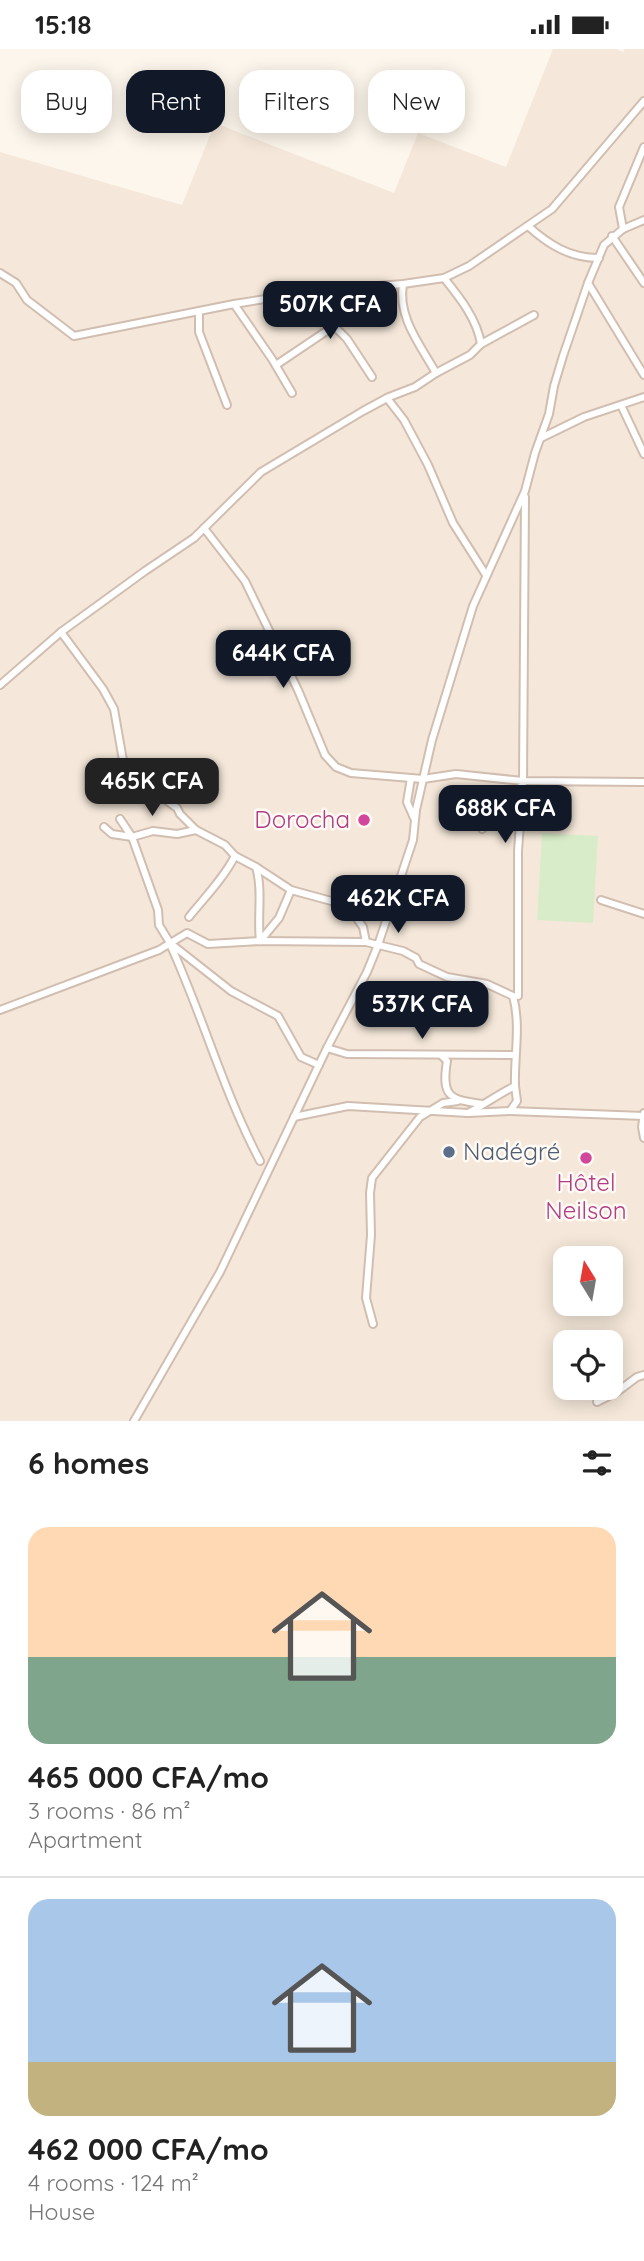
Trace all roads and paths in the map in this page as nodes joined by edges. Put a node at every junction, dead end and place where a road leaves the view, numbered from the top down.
1 (644, 101) edge
2 (644, 147) edge
3 (644, 220) edge
4 (528, 226) junction
5 (623, 229) junction
6 (612, 236) junction
7 (598, 258) junction
8 (0, 273) edge
9 (444, 278) junction
10 (588, 283) junction
11 (644, 283) edge
12 (403, 284) junction
13 (316, 291) junction
14 (234, 304) junction
15 (199, 311) junction
16 (534, 315) dead end
17 (334, 326) junction
18 (481, 344) junction
19 (276, 365) junction
20 (436, 373) junction
21 (644, 375) edge
22 (372, 377) dead end
23 (292, 393) dead end
24 (644, 397) edge
25 (387, 398) junction
26 (227, 405) dead end
27 (621, 405) junction
28 (541, 438) junction
29 (644, 454) edge
30 (525, 491) junction
31 (204, 529) junction
32 (486, 575) junction
33 (61, 632) junction
34 (0, 685) edge
35 (411, 778) junction
36 (423, 779) junction
37 (523, 781) junction
38 (644, 782) edge
39 (120, 819) dead end
40 (414, 819) junction
41 (104, 827) dead end
42 (196, 829) junction
43 (482, 829) dead end
44 (132, 837) junction
45 (235, 856) junction
46 (256, 867) junction
47 (291, 890) junction
48 (601, 900) dead end
49 (644, 914) edge
50 (189, 917) dead end
51 (260, 941) junction
52 (366, 942) junction
53 (170, 943) junction
54 (379, 945) junction
55 (518, 996) dead end
56 (0, 1010) edge
57 (327, 1048) junction
58 (441, 1055) junction
59 (515, 1055) junction
60 (319, 1065) junction
61 (515, 1086) junction
62 (458, 1101) junction
63 (485, 1104) junction
64 (431, 1111) junction
65 (510, 1111) junction
66 (468, 1113) junction
67 (644, 1115) edge
68 (295, 1117) junction
69 (644, 1138) edge
70 (260, 1161) dead end
71 (373, 1324) dead end
72 (644, 1375) edge
73 (597, 1402) dead end
74 (134, 1421) edge

1 - 4 street
2 - 5 street
3 - 5 street
4 - 7 street
4 - 9 street
5 - 6 street
6 - 7 street
6 - 11 street
7 - 10 street
8 - 15 street
9 - 12 street
9 - 18 street
10 - 21 street
10 - 28 street
12 - 13 street
12 - 20 street
13 - 14 street
13 - 17 street
14 - 15 street
14 - 19 street
15 - 26 street
16 - 18 street
17 - 19 street
17 - 22 street
18 - 20 street
19 - 23 street
20 - 25 street
24 - 27 street
25 - 31 street
25 - 32 street
27 - 28 street
27 - 29 street
28 - 30 street
30 - 32 street
30 - 37 street
31 - 33 street
31 - 35 street
32 - 36 street
33 - 34 street
33 - 42 street
35 - 36 street
35 - 40 street
36 - 37 street
36 - 40 street
37 - 38 street
37 - 43 street
37 - 55 street
39 - 44 street
40 - 54 street
41 - 44 street
42 - 44 street
42 - 45 street
44 - 53 street
45 - 46 street
45 - 50 street
46 - 47 street
46 - 51 street
47 - 51 street
47 - 52 street
48 - 49 street
51 - 52 street
51 - 53 street
52 - 54 street
53 - 56 street
53 - 60 street
53 - 70 street
54 - 57 street
54 - 59 street
57 - 58 street
57 - 60 street
58 - 59 street
58 - 62 street
59 - 61 street
60 - 68 street
61 - 63 street
61 - 65 street
62 - 63 street
62 - 64 street
63 - 66 street
64 - 66 street
64 - 68 street
64 - 71 street
65 - 66 street
65 - 67 street
67 - 69 street
68 - 74 street
72 - 73 street

